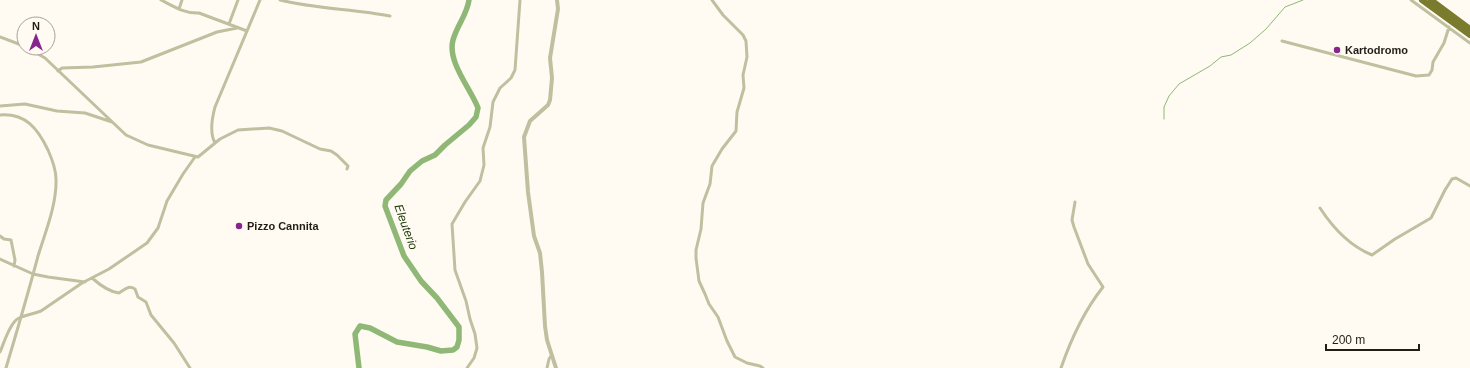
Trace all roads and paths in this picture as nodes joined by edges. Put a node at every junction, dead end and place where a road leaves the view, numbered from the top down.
1 (161, 0) edge
2 (182, 0) edge
3 (238, 0) edge
4 (260, 0) edge
5 (280, 0) edge
6 (520, 0) edge
7 (557, 0) edge
8 (712, 0) edge
9 (1411, 0) edge
10 (1422, 0) edge
11 (1431, 0) edge
12 (179, 9) junction
13 (390, 16) dead end
14 (229, 24) junction
15 (1449, 27) junction
16 (237, 28) junction
17 (1470, 29) edge
18 (247, 31) junction
19 (1470, 35) edge
20 (0, 37) edge
21 (1282, 41) dead end
22 (16, 43) edge
23 (1470, 43) edge
24 (42, 56) edge
25 (58, 71) junction
26 (0, 106) edge
27 (0, 115) edge
28 (112, 122) junction
29 (215, 143) junction
30 (195, 157) junction
31 (347, 169) dead end
32 (1470, 186) edge
33 (1075, 202) dead end
34 (1320, 208) dead end
35 (0, 236) edge
36 (0, 259) edge
37 (14, 266) junction
38 (33, 274) junction
39 (92, 278) junction
40 (85, 282) junction
41 (21, 318) junction
42 (0, 352) edge
43 (551, 356) junction
44 (6, 368) edge
45 (190, 368) edge
46 (467, 368) edge
47 (547, 368) edge
48 (556, 368) edge
49 (763, 368) edge
50 (1061, 368) edge

1 - 12 street
2 - 12 street
3 - 14 street
4 - 18 street
5 - 13 street
6 - 46 street
7 - 43 street
8 - 49 street
9 - 15 street
10 - 19 highway
11 - 17 highway
12 - 14 street
14 - 16 street
15 - 21 street
15 - 23 street
16 - 18 street
16 - 25 street
18 - 29 street
20 - 22 street
24 - 25 street
25 - 28 street
26 - 28 street
27 - 38 street
28 - 30 street
29 - 30 street
29 - 31 street
30 - 39 street
32 - 34 street
33 - 50 street
35 - 37 street
36 - 37 street
37 - 38 street
38 - 40 street
38 - 41 street
39 - 40 street
39 - 45 street
40 - 41 street
41 - 42 street
41 - 44 street
43 - 47 street
43 - 48 street

